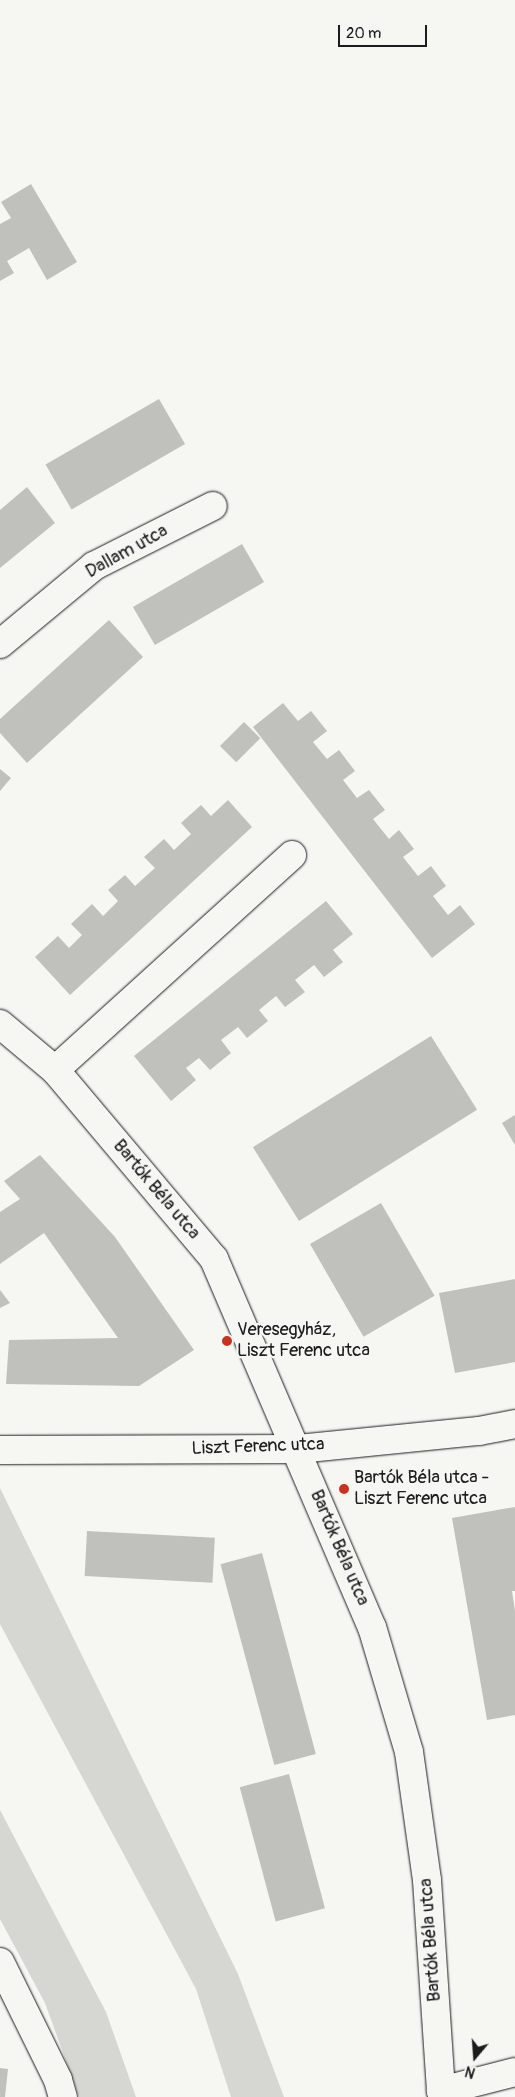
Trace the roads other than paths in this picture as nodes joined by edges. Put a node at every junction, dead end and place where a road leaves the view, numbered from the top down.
1 (213, 506) dead end
2 (0, 644) edge
3 (292, 855) dead end
4 (0, 1024) edge
5 (55, 1070) junction
6 (515, 1424) edge
7 (298, 1449) junction
8 (0, 1450) edge
9 (0, 1962) edge
10 (515, 2072) edge
11 (442, 2094) edge
12 (63, 2097) edge

1 - 2 street, Dallam utca
3 - 5 street
4 - 5 street, Bartók Béla utca
5 - 7 street, Bartók Béla utca
6 - 7 street, Liszt Ferenc utca
7 - 8 street, Liszt Ferenc utca
7 - 11 street, Bartók Béla utca
9 - 12 street
10 - 11 street

